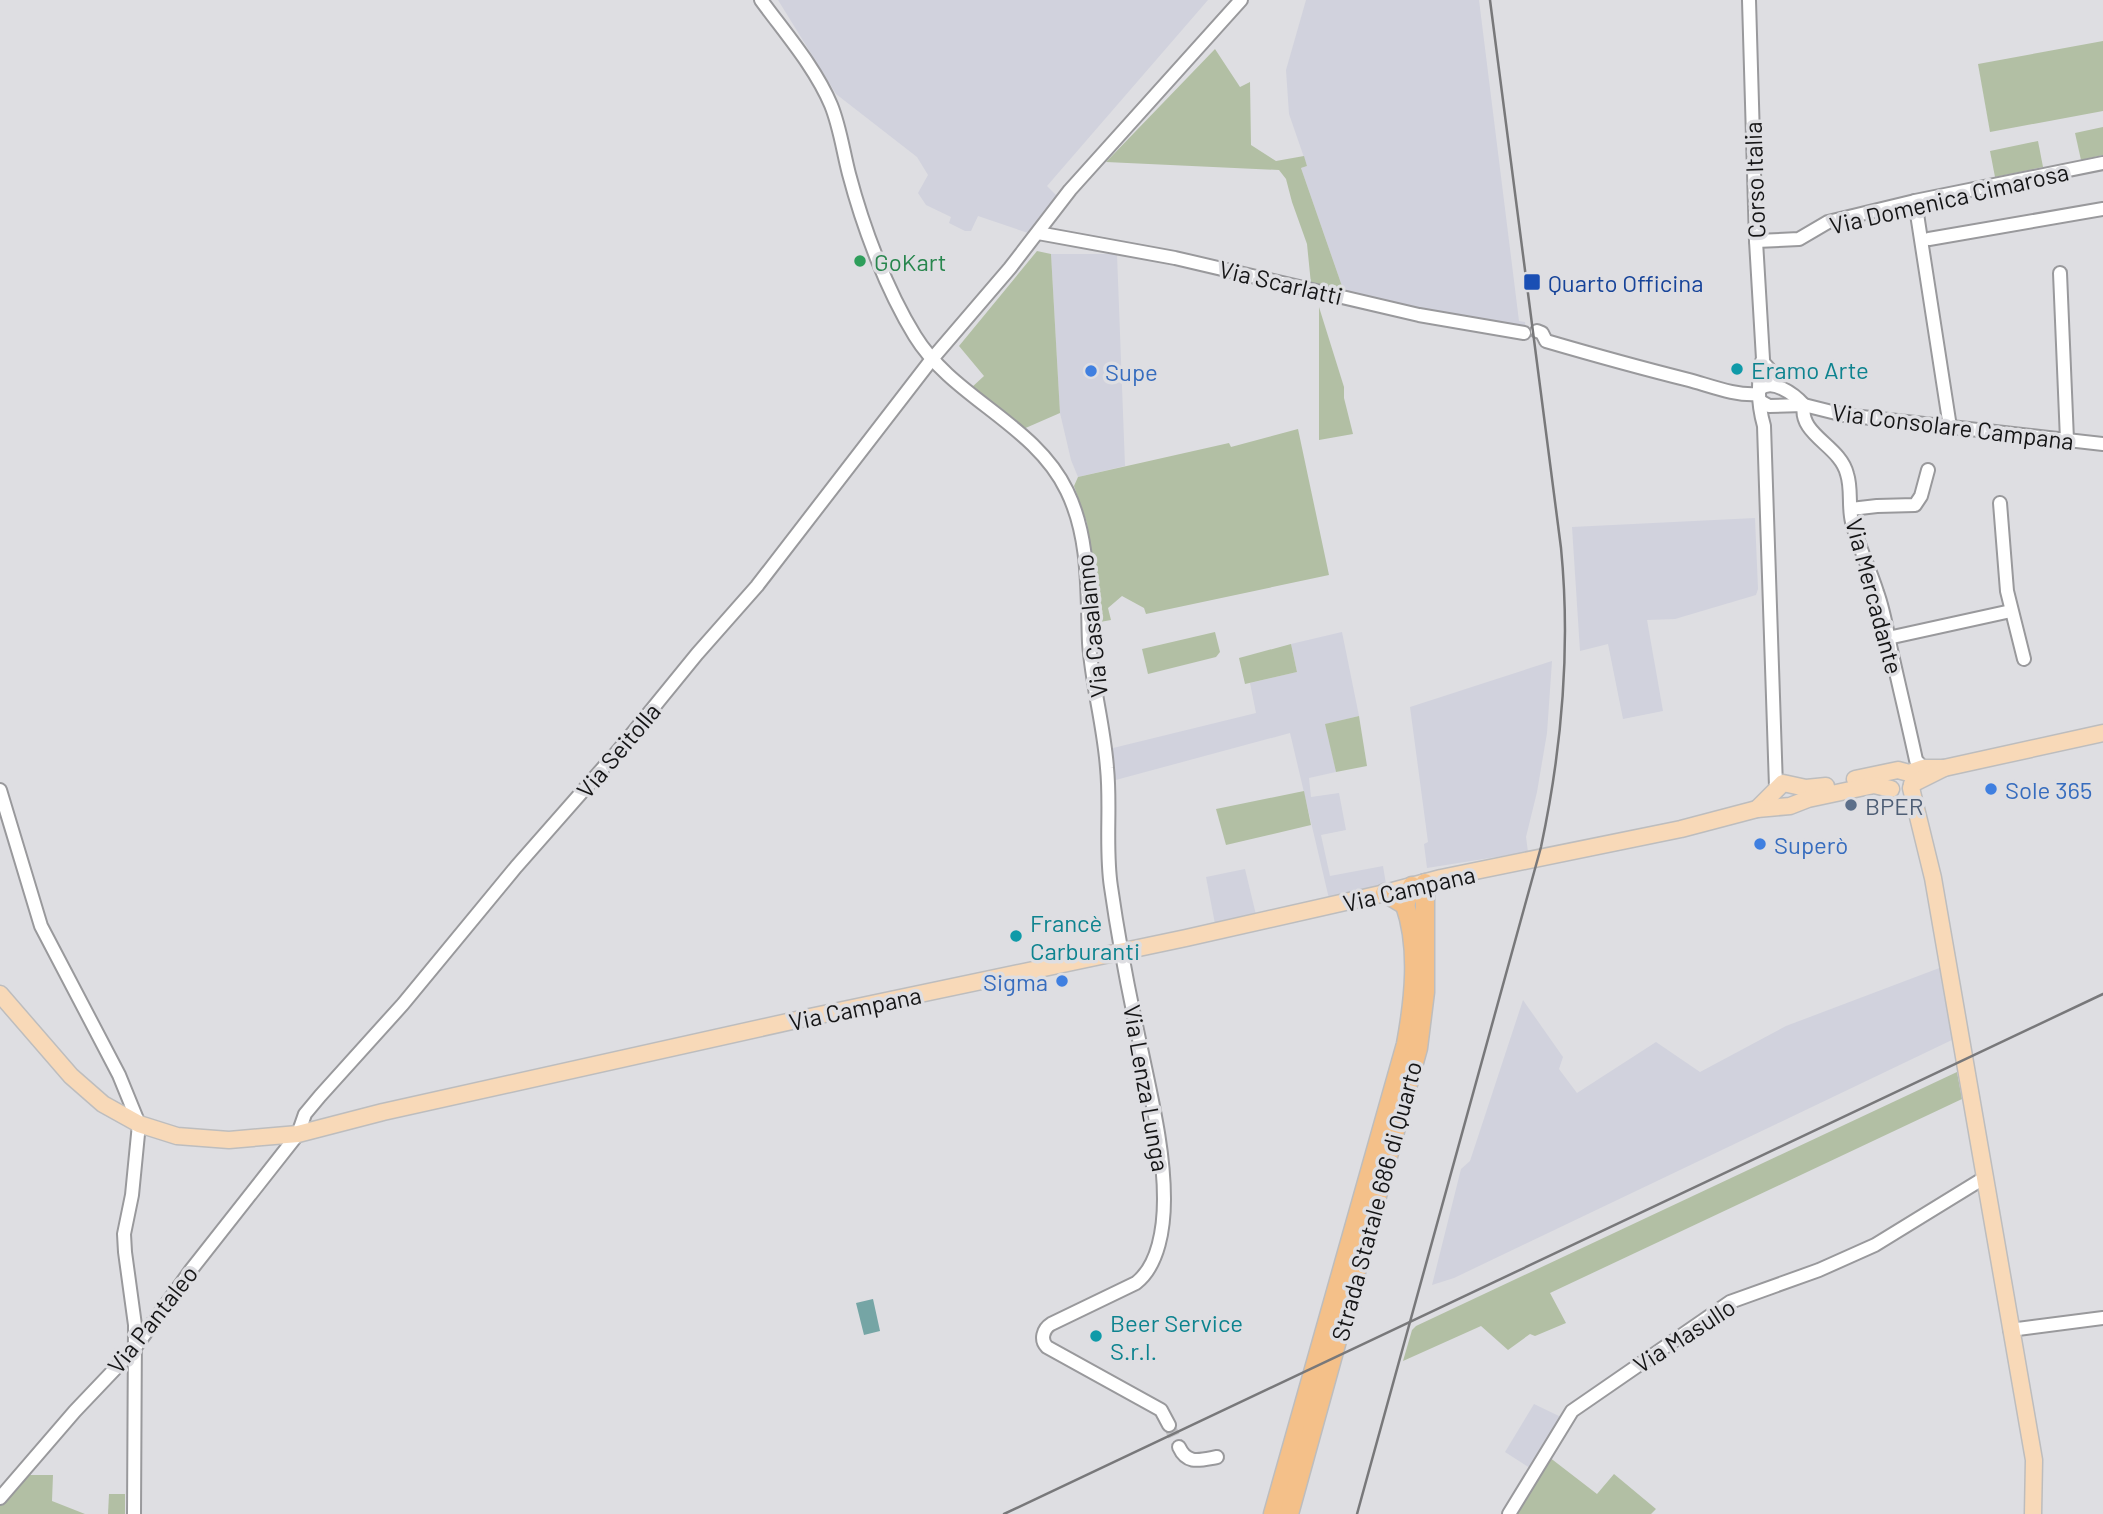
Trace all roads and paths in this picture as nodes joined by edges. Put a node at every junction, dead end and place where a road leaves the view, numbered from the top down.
1 (761, 0) edge
2 (1241, 0) edge
3 (1749, 0) edge
4 (2103, 163) edge
5 (1915, 201) junction
6 (2103, 209) edge
7 (1038, 233) junction
8 (1929, 239) dead end
9 (1756, 241) junction
10 (2060, 273) dead end
11 (932, 359) junction
12 (1762, 361) junction
13 (1776, 386) junction
14 (1764, 399) junction
15 (1804, 405) junction
16 (1950, 427) junction
17 (2067, 440) junction
18 (2103, 444) edge
19 (1928, 470) dead end
20 (2000, 503) dead end
21 (1851, 509) junction
22 (2011, 611) junction
23 (1888, 638) junction
24 (2024, 659) dead end
25 (2103, 733) edge
26 (1911, 774) junction
27 (1784, 787) junction
28 (0, 790) edge
29 (1892, 790) junction
30 (1788, 805) junction
31 (1758, 809) junction
32 (1917, 821) junction
33 (1418, 884) junction
34 (1385, 893) junction
35 (1405, 905) junction
36 (1122, 951) junction
37 (0, 994) edge
38 (139, 1124) junction
39 (298, 1135) junction
40 (1984, 1178) junction
41 (2103, 1318) edge
42 (2010, 1330) junction
43 (134, 1349) junction
44 (1169, 1425) tunnel mouth
45 (1179, 1447) tunnel mouth
46 (1217, 1457) dead end
47 (0, 1498) edge
48 (134, 1514) edge
49 (1273, 1514) edge
50 (1289, 1514) edge
51 (1509, 1514) edge
52 (2033, 1514) edge

1 - 11 street, Via Casalanno
2 - 7 street, Via Seitolla
3 - 9 street, Corso Italia
4 - 5 street, Via Domenica Cimarosa
5 - 9 street, Via Domenica Cimarosa
5 - 16 street
6 - 8 street
7 - 11 street, Via Seitolla
7 - 14 street, Via Scarlatti
9 - 12 street, Corso Italia
10 - 17 street
11 - 36 street, Via Casalanno
11 - 39 street, Via Seitolla
12 - 13 street, Corso Italia
12 - 14 street, Corso Italia
13 - 14 street
13 - 14 street
13 - 15 street, Via Consolare Campana
14 - 15 street, Via Consolare Campana
14 - 27 street, Corso Italia
15 - 16 street, Via Consolare Campana
15 - 21 street, Via Mercadante
16 - 17 street, Via Consolare Campana
17 - 18 street, Via Consolare Campana
19 - 21 street
20 - 22 street
21 - 23 street, Via Mercadante
22 - 23 street
22 - 24 street
23 - 26 street, Via Mercadante
25 - 26 main road, Via Campana
26 - 27 main road, Via Campana
26 - 29 main road, Via Campana
26 - 32 main road
27 - 30 main road
27 - 31 main road
28 - 38 street
29 - 30 main road, Via Campana
29 - 32 main road
30 - 31 main road, Via Campana
31 - 33 main road, Via Campana
32 - 40 main road
33 - 34 main road, Via Campana
33 - 35 highway
33 - 50 highway, Strada Statale 686 di Quarto
34 - 35 highway
34 - 36 main road, Via Campana
35 - 49 highway, Strada Statale 686 di Quarto
36 - 39 main road, Via Campana
36 - 44 street, Via Lenza Lunga
37 - 38 main road, Via Campana
38 - 39 main road, Via Campana
38 - 43 street
39 - 43 street, Via Pantaleo
40 - 42 main road
40 - 51 street, Via Masullo
41 - 42 street
42 - 52 main road
43 - 47 street, Via Pantaleo
43 - 48 street
45 - 46 street

